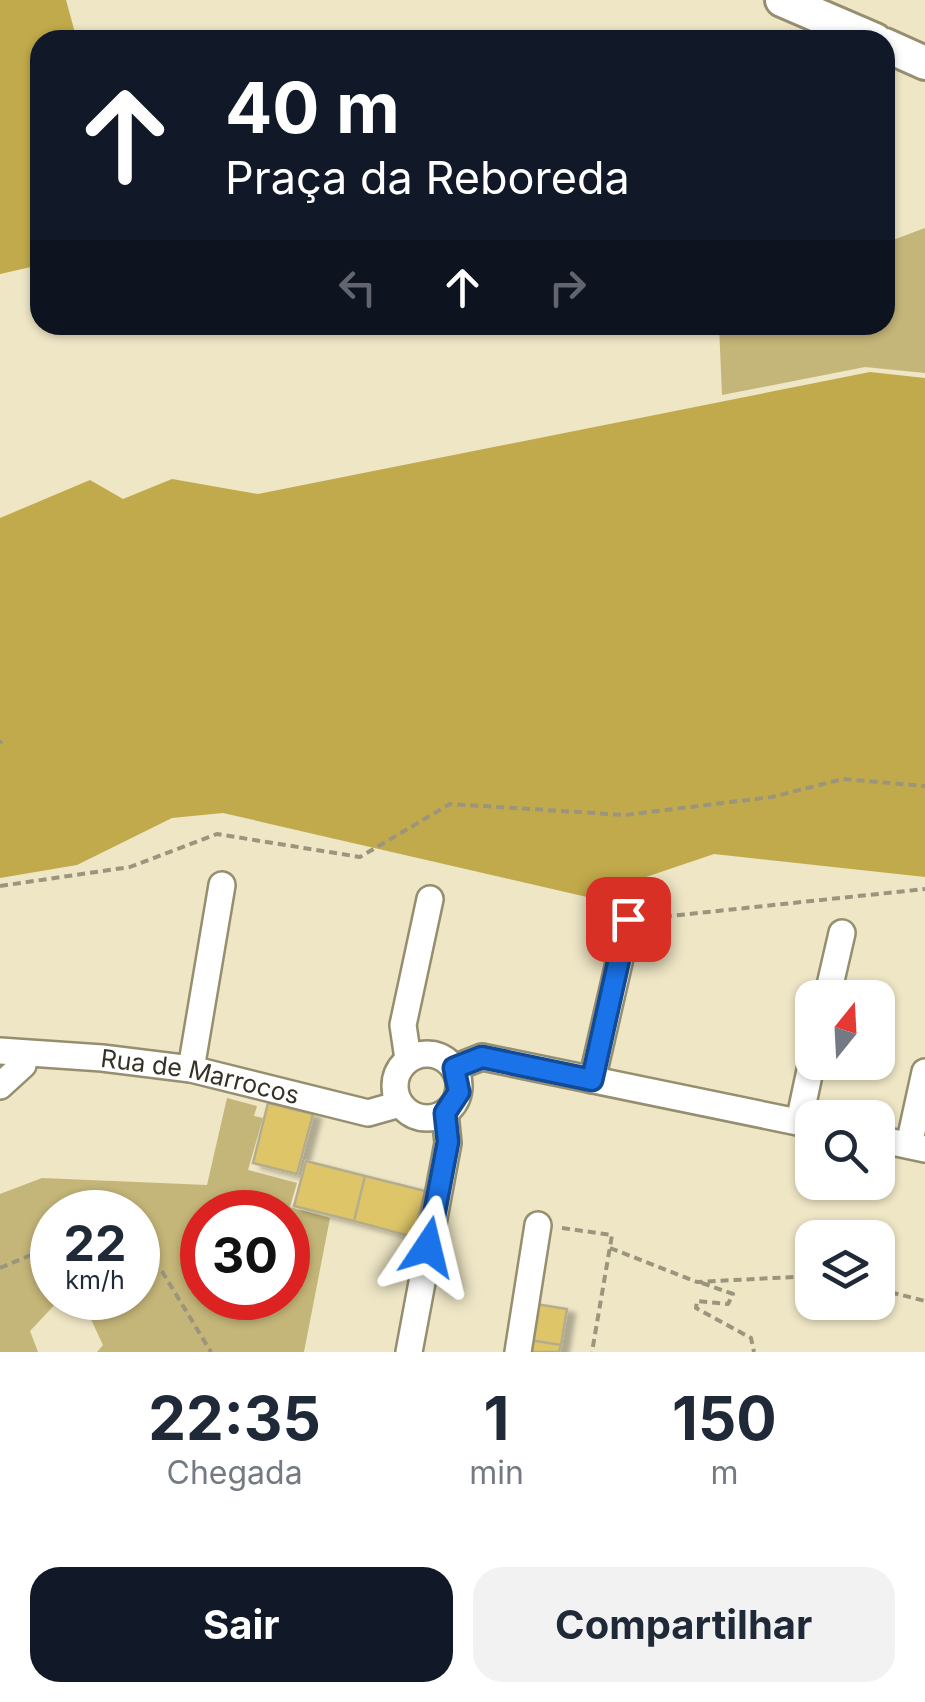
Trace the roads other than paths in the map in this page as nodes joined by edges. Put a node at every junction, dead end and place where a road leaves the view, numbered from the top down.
1 (782, 0) edge
2 (852, 30) edge
3 (895, 50) edge
4 (925, 63) edge
5 (222, 886) dead end
6 (430, 899) dead end
7 (628, 919) road end
8 (842, 933) dead end
9 (831, 980) edge
10 (12, 1052) edge
11 (408, 1059) junction
12 (454, 1068) junction
13 (190, 1069) junction
14 (925, 1072) edge
15 (592, 1080) junction
16 (0, 1086) edge
17 (400, 1104) junction
18 (445, 1113) junction
19 (795, 1122) edge
20 (917, 1147) edge
21 (538, 1226) road end
22 (409, 1352) edge
23 (518, 1352) edge

1 - 2 main road
3 - 4 main road
5 - 13 street
6 - 11 street
7 - 15 street
8 - 9 street
10 - 13 street, Rua de Marrocos
10 - 16 street
11 - 12 street
11 - 17 street
12 - 15 street
12 - 18 street
13 - 17 street, Rua de Marrocos
14 - 20 street
15 - 19 street
17 - 18 street
18 - 22 street
21 - 23 street

